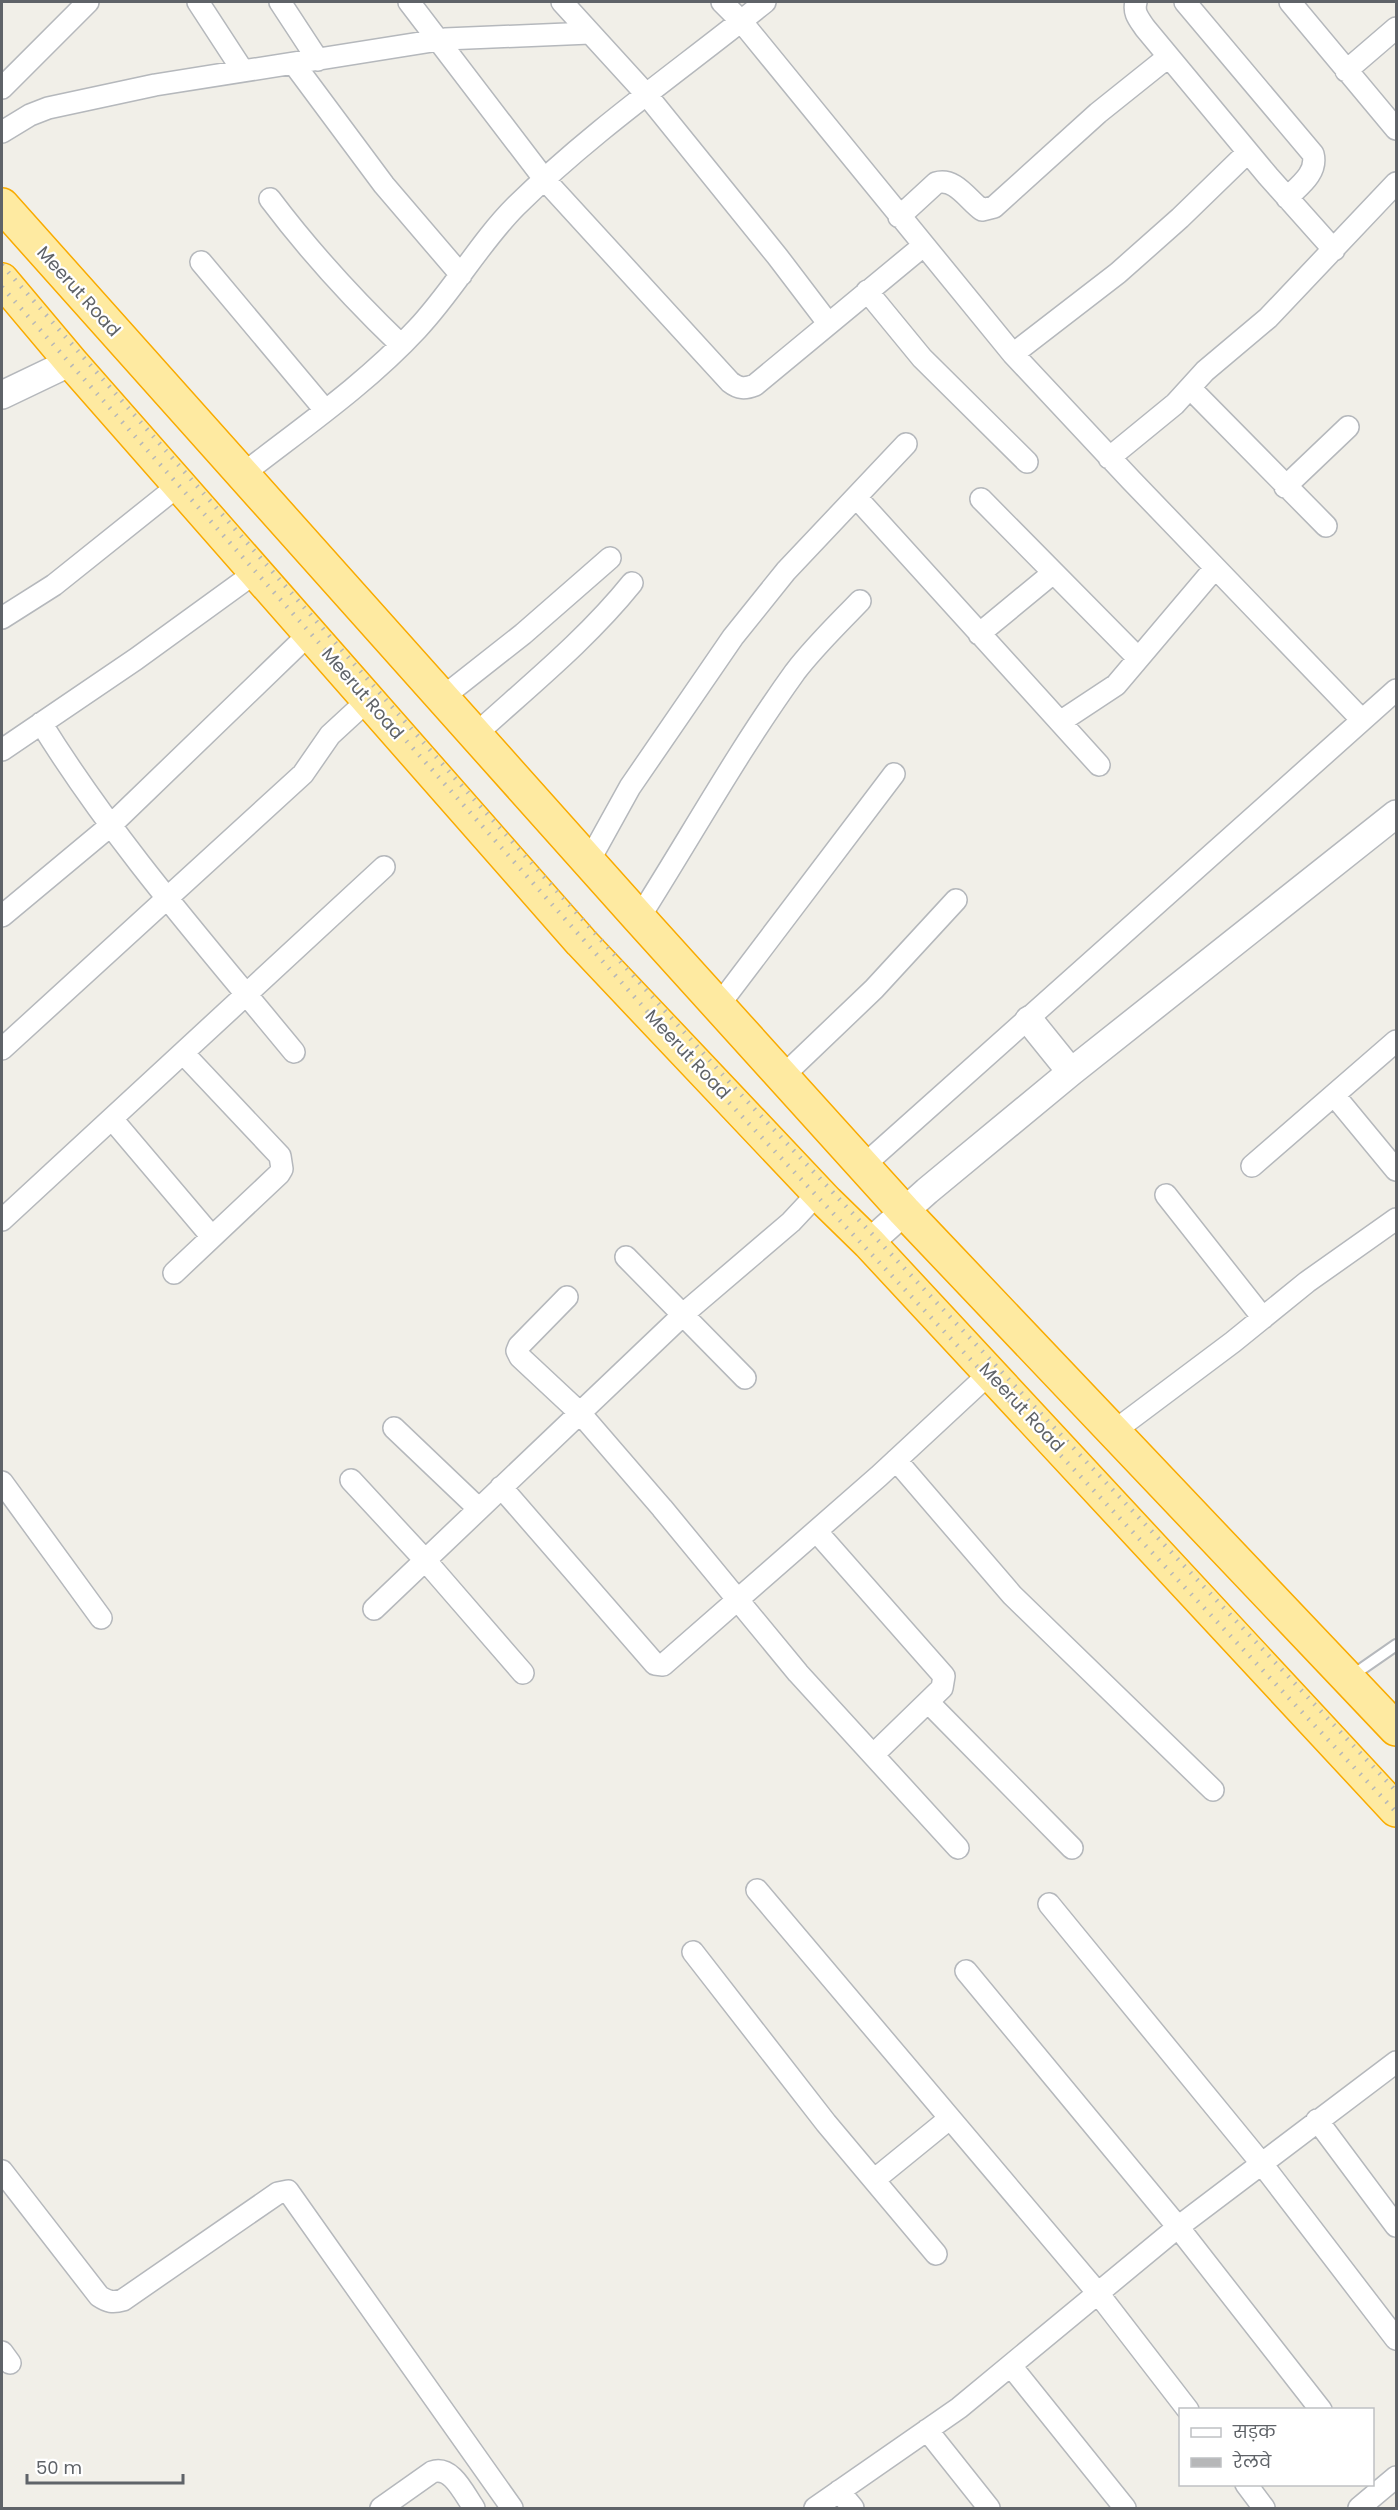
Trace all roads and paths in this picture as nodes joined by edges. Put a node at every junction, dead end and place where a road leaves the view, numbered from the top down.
1 (88, 2) edge
2 (198, 2) edge
3 (280, 2) edge
4 (409, 2) edge
5 (562, 2) edge
6 (722, 2) edge
7 (765, 2) edge
8 (1136, 2) edge
9 (1185, 2) edge
10 (1290, 2) edge
11 (741, 21) junction
12 (1396, 28) edge
13 (590, 33) junction
14 (440, 40) junction
15 (1168, 57) junction
16 (318, 60) junction
17 (294, 64) junction
18 (243, 71) junction
19 (1346, 71) junction
20 (2, 88) edge
21 (646, 94) junction
22 (1396, 129) edge
23 (2, 132) edge
24 (1248, 152) junction
25 (545, 180) junction
26 (1393, 195) edge
27 (1287, 198) junction
28 (270, 199) dead end
29 (2, 205) edge
30 (899, 217) junction
31 (923, 246) junction
32 (1334, 250) junction
33 (201, 262) dead end
34 (461, 275) junction
35 (4, 287) edge
36 (867, 291) junction
37 (828, 323) junction
38 (401, 345) junction
39 (1013, 354) junction
40 (71, 362) junction
41 (1190, 388) junction
42 (2, 395) edge
43 (325, 410) junction
44 (1348, 428) dead end
45 (906, 444) dead end
46 (1109, 458) junction
47 (1028, 462) dead end
48 (243, 474) junction
49 (179, 485) junction
50 (1285, 487) junction
51 (856, 497) junction
52 (981, 499) dead end
53 (1326, 526) dead end
54 (610, 558) dead end
55 (1215, 568) junction
56 (256, 572) junction
57 (1053, 573) junction
58 (632, 583) dead end
59 (860, 601) dead end
60 (2, 618) edge
61 (310, 633) junction
62 (979, 634) junction
63 (1137, 657) junction
64 (1396, 690) edge
65 (443, 697) junction
66 (368, 700) junction
67 (1362, 720) junction
68 (1060, 722) junction
69 (41, 723) junction
70 (476, 734) junction
71 (2, 750) edge
72 (1099, 765) dead end
73 (894, 774) dead end
74 (1396, 814) edge
75 (110, 826) junction
76 (590, 861) junction
77 (384, 867) dead end
78 (168, 899) junction
79 (956, 900) dead end
80 (2, 916) edge
81 (639, 918) junction
82 (246, 994) junction
83 (719, 1005) junction
84 (1029, 1020) junction
85 (1396, 1041) edge
86 (2, 1049) edge
87 (294, 1052) dead end
88 (183, 1053) junction
89 (1071, 1072) junction
90 (783, 1076) junction
91 (1334, 1095) junction
92 (112, 1119) junction
93 (863, 1166) junction
94 (1252, 1166) dead end
95 (1396, 1170) edge
96 (819, 1192) junction
97 (1166, 1195) dead end
98 (904, 1211) junction
99 (1396, 1219) edge
100 (2, 1220) edge
101 (212, 1237) junction
102 (869, 1243) junction
103 (626, 1257) dead end
104 (174, 1272) dead end
105 (567, 1297) dead end
106 (682, 1315) junction
107 (1263, 1318) junction
108 (990, 1373) junction
109 (745, 1378) dead end
110 (580, 1413) junction
111 (394, 1428) dead end
112 (1113, 1432) junction
113 (896, 1460) junction
114 (351, 1480) dead end
115 (2, 1482) edge
116 (501, 1487) junction
117 (479, 1509) junction
118 (817, 1532) junction
119 (425, 1560) junction
120 (739, 1600) junction
121 (374, 1610) dead end
122 (101, 1618) dead end
123 (1396, 1645) edge
124 (523, 1673) dead end
125 (1348, 1678) junction
126 (928, 1702) junction
127 (1396, 1729) edge
128 (873, 1755) junction
129 (1213, 1790) dead end
130 (1396, 1809) edge
131 (958, 1848) dead end
132 (1072, 1848) dead end
133 (757, 1890) dead end
134 (1049, 1904) dead end
135 (693, 1952) dead end
136 (966, 1971) dead end
137 (1396, 2062) edge
138 (949, 2119) junction
139 (1317, 2120) junction
140 (1262, 2163) junction
141 (2, 2171) edge
142 (874, 2180) junction
143 (1396, 2226) edge
144 (1178, 2227) junction
145 (936, 2254) dead end
146 (1097, 2292) junction
147 (1396, 2339) edge
148 (1011, 2366) junction
149 (1187, 2408) edge
150 (1320, 2408) edge
151 (927, 2430) junction
152 (1396, 2477) edge
153 (1248, 2486) edge
154 (839, 2491) junction
155 (381, 2508) edge
156 (474, 2508) edge
157 (512, 2508) edge
158 (815, 2508) edge
159 (853, 2508) edge
160 (989, 2508) edge
161 (1125, 2508) edge
162 (1264, 2508) edge
163 (1359, 2508) edge

1 - 20 street
2 - 18 street
3 - 16 street
4 - 14 street
5 - 13 street
6 - 11 street
7 - 11 street
8 - 15 street
9 - 27 street
10 - 19 street
11 - 21 street
11 - 30 street
12 - 19 street
13 - 14 street
13 - 21 street
14 - 16 street
14 - 25 street
15 - 24 street
15 - 30 street
16 - 17 street
17 - 18 street
17 - 34 street
18 - 23 street
19 - 22 street
21 - 25 street
21 - 37 street
24 - 27 street
24 - 39 street
25 - 34 street
25 - 37 street
26 - 32 street
27 - 32 street
28 - 38 street
29 - 48 highway, Meerut Road
30 - 31 street
31 - 36 street
31 - 39 street
32 - 41 street
33 - 43 street
34 - 38 street
35 - 40 highway, Meerut Road
36 - 37 street
36 - 47 street
38 - 43 street
39 - 46 street
40 - 42 street
40 - 49 highway, Meerut Road
41 - 46 street
41 - 50 street
43 - 48 street
44 - 50 street
45 - 51 street
46 - 55 street
48 - 65 highway, Meerut Road
49 - 56 highway, Meerut Road
49 - 60 street
50 - 53 street
51 - 62 street
51 - 76 street
52 - 57 street
54 - 65 street
55 - 63 street
55 - 67 street
56 - 61 highway, Meerut Road
56 - 69 street
57 - 62 street
57 - 63 street
58 - 70 street
59 - 81 street
61 - 66 highway, Meerut Road
61 - 75 street
62 - 68 street
63 - 68 street
64 - 67 street
65 - 70 highway, Meerut Road
66 - 78 street
66 - 96 highway, Meerut Road
67 - 84 street
68 - 72 street
69 - 71 street
69 - 75 street
70 - 76 highway, Meerut Road
73 - 83 street
74 - 89 street
75 - 78 street
75 - 80 street
76 - 81 highway, Meerut Road
77 - 82 street
78 - 82 street
78 - 86 street
79 - 90 street
81 - 83 highway, Meerut Road
82 - 87 street
82 - 88 street
83 - 90 highway, Meerut Road
84 - 89 street
84 - 93 street
85 - 91 street
88 - 92 street
88 - 101 street
89 - 98 street
90 - 93 highway, Meerut Road
91 - 94 street
91 - 95 street
92 - 100 street
92 - 101 street
93 - 98 highway, Meerut Road
96 - 102 highway, Meerut Road
96 - 106 street
97 - 107 street
98 - 102 street
98 - 112 highway, Meerut Road
99 - 107 street
101 - 104 street
102 - 108 highway, Meerut Road
103 - 106 street
105 - 110 street
106 - 109 street
106 - 110 street
107 - 112 street
108 - 113 street
108 - 130 highway, Meerut Road
110 - 116 street
110 - 120 street
111 - 117 street
112 - 125 highway, Meerut Road
113 - 118 street
113 - 129 street
114 - 119 street
115 - 122 street
116 - 117 street
116 - 120 street
117 - 119 street
118 - 120 street
118 - 126 street
119 - 121 street
119 - 124 street
120 - 128 street
123 - 125 lane
125 - 127 highway, Meerut Road
126 - 128 street
126 - 132 street
128 - 131 street
133 - 138 street
134 - 140 street
135 - 142 street
136 - 144 street
137 - 139 street
138 - 142 street
138 - 146 street
139 - 140 street
139 - 143 street
140 - 144 street
140 - 147 street
141 - 157 street
142 - 145 street
144 - 146 street
144 - 150 street
146 - 148 street
146 - 149 street
148 - 151 street
148 - 161 street
151 - 154 street
151 - 160 street
152 - 163 street
153 - 162 street
154 - 158 street
154 - 159 street
155 - 156 street

